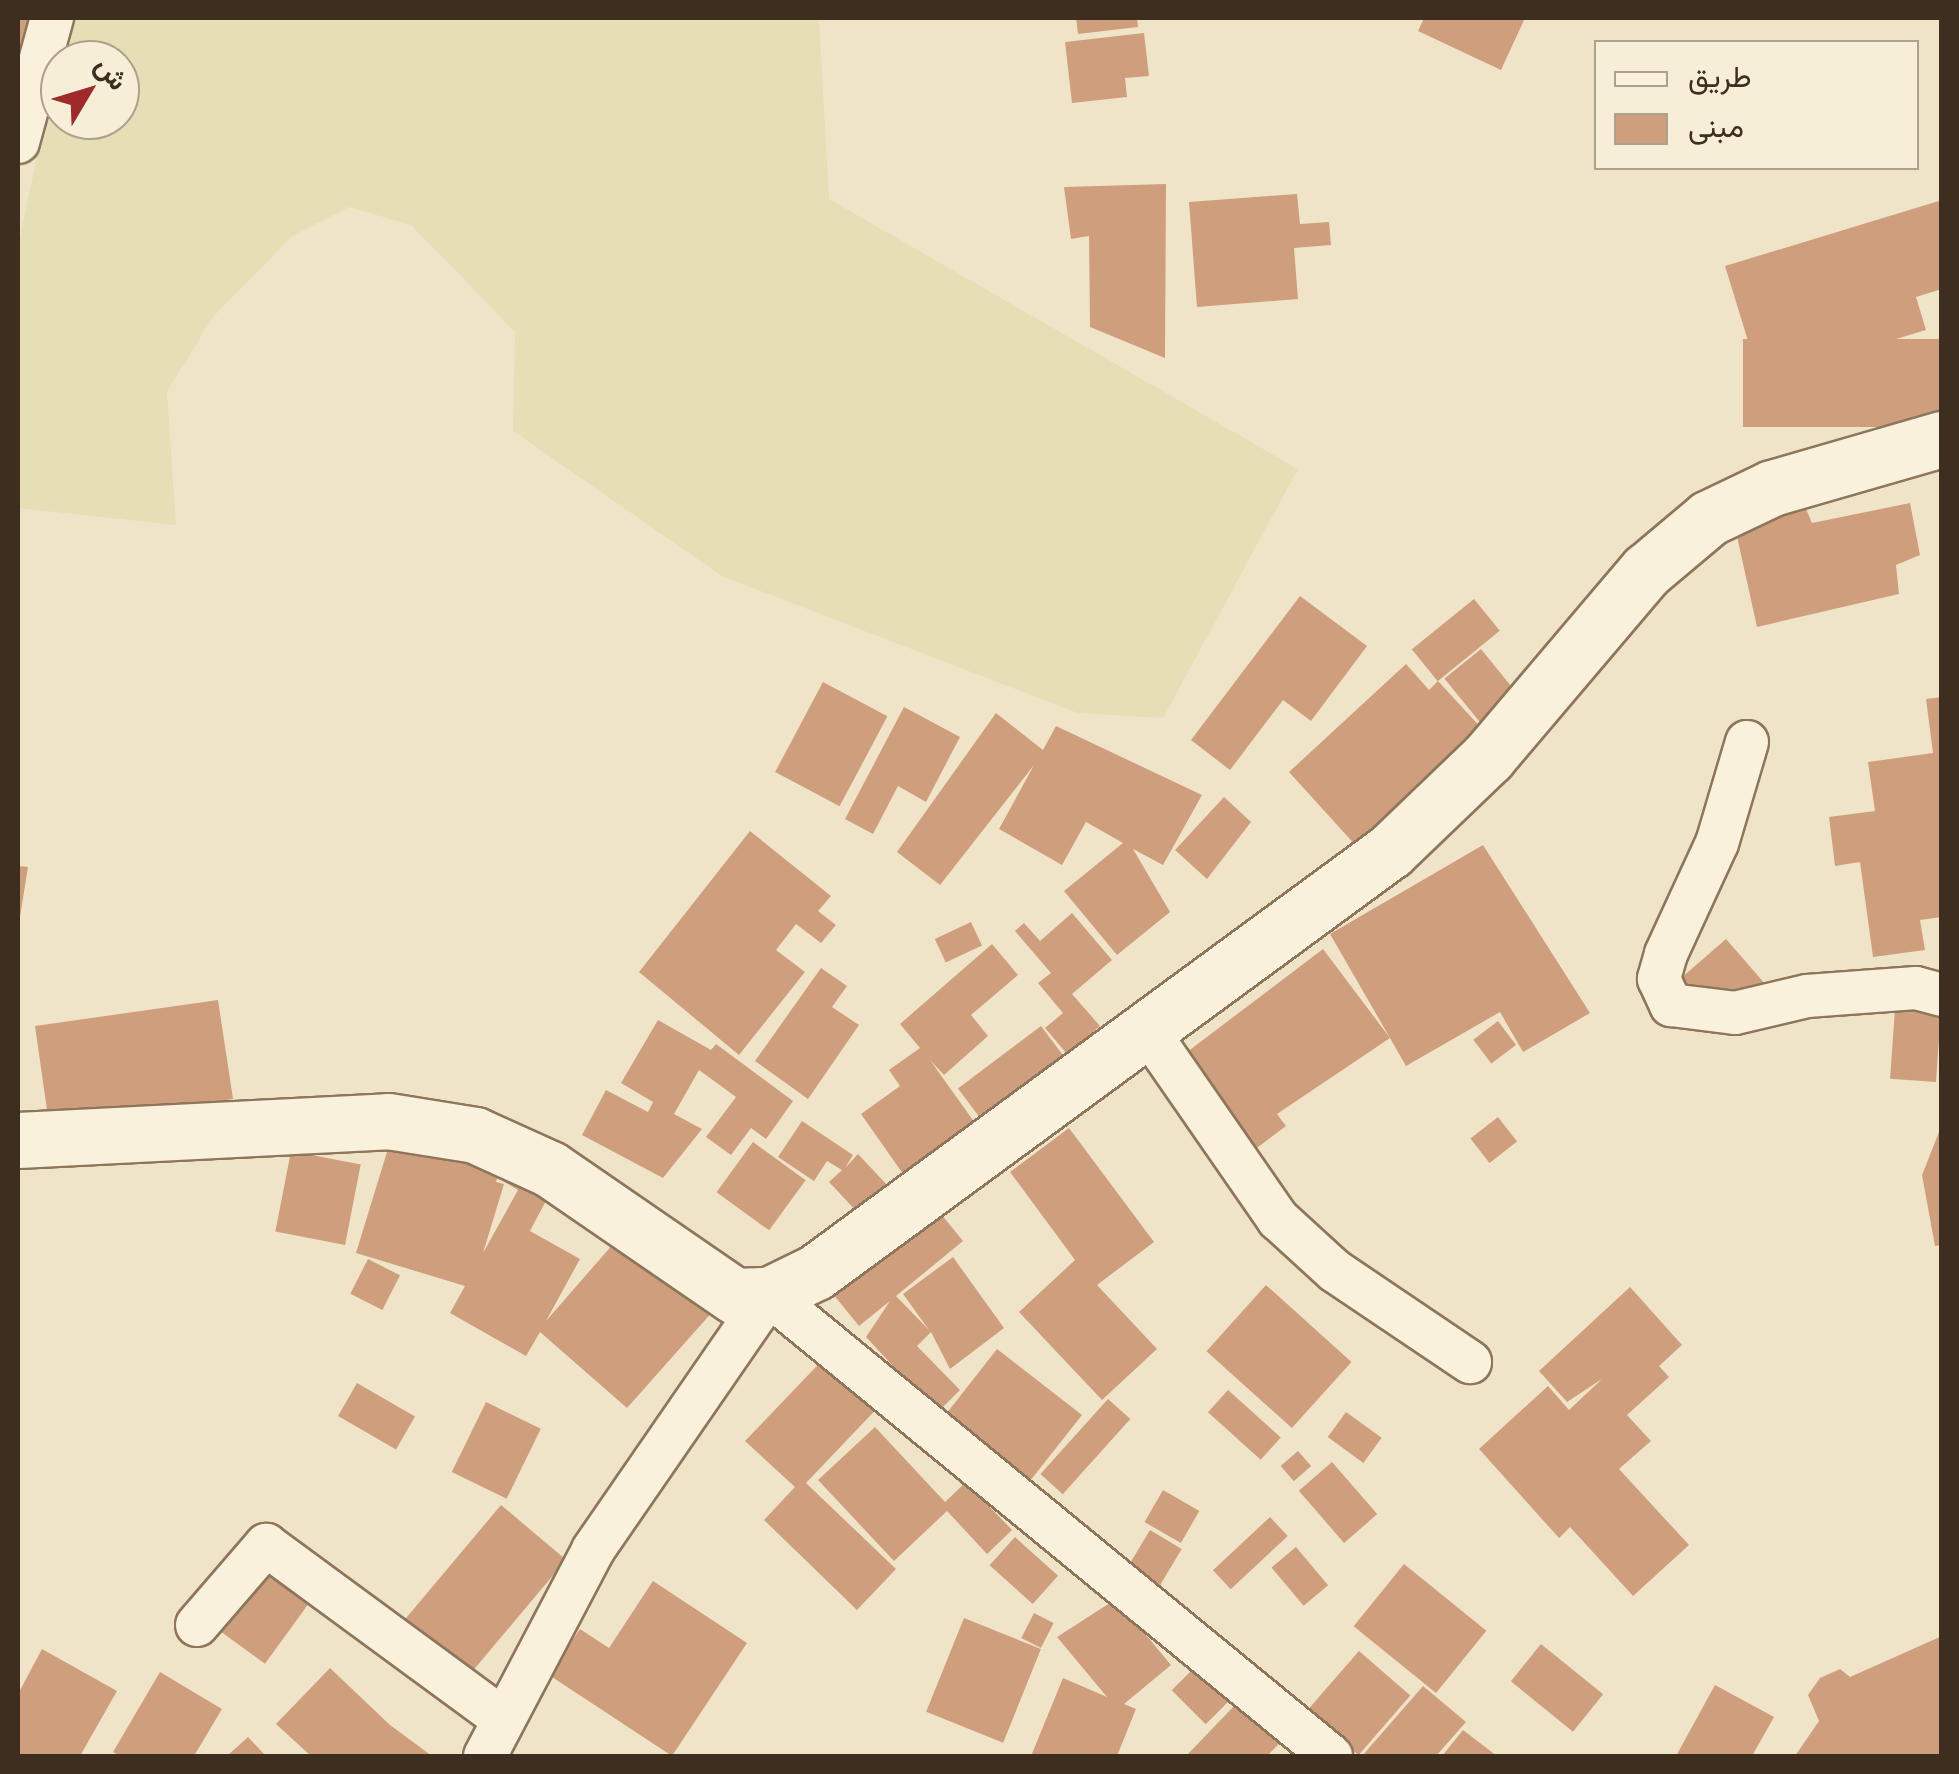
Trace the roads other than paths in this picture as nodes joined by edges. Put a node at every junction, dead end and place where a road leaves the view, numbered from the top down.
1 (52, 18) edge
2 (18, 142) edge
3 (1942, 440) edge
4 (1747, 742) dead end
5 (1942, 994) edge
6 (1145, 1027) junction
7 (18, 1140) edge
8 (769, 1295) junction
9 (1470, 1362) dead end
10 (197, 1625) dead end
11 (500, 1716) junction
12 (485, 1756) edge
13 (1331, 1756) edge

1 - 2 street
3 - 6 street
4 - 5 street
6 - 8 street
6 - 9 street
7 - 8 street
8 - 11 street
8 - 13 street
10 - 11 street
11 - 12 street

